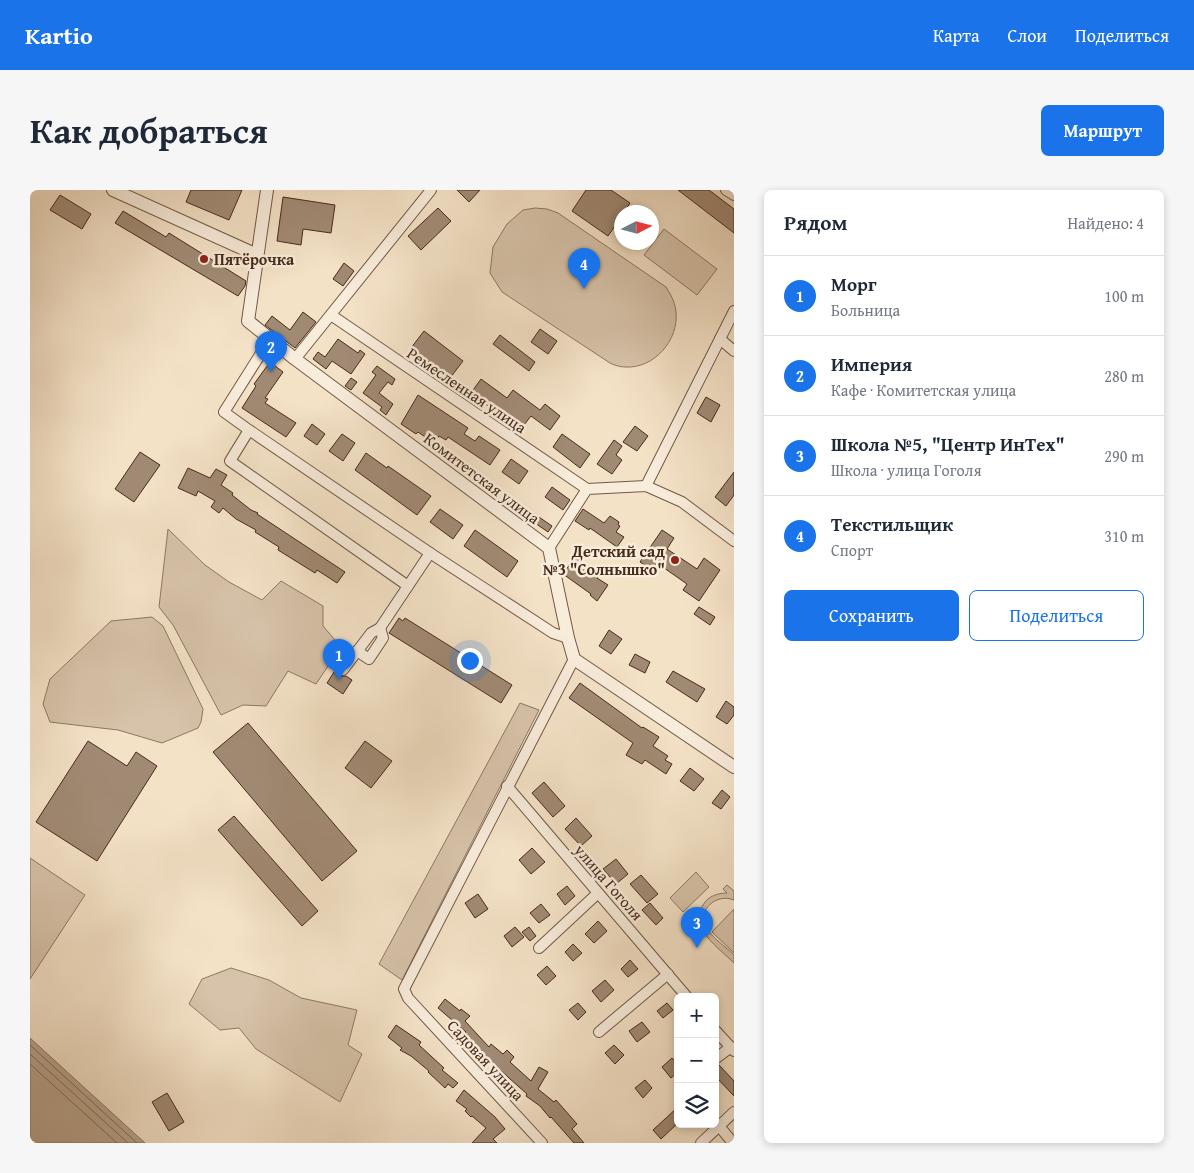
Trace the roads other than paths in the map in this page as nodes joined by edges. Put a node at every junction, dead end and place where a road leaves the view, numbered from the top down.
1 (113, 190) edge
2 (267, 190) edge
3 (431, 190) edge
4 (726, 190) edge
5 (734, 195) edge
6 (256, 256) junction
7 (734, 311) edge
8 (330, 315) junction
9 (720, 339) junction
10 (270, 340) junction
11 (734, 351) edge
12 (295, 359) junction
13 (249, 430) junction
14 (646, 486) junction
15 (587, 489) junction
16 (734, 540) edge
17 (549, 548) junction
18 (430, 553) junction
19 (408, 586) junction
20 (380, 628) junction
21 (568, 638) junction
22 (357, 651) junction
23 (574, 659) junction
24 (343, 670) dead end
25 (734, 768) edge
26 (507, 786) junction
27 (598, 892) junction
28 (539, 948) dead end
29 (668, 974) junction
30 (684, 993) edge
31 (599, 1032) dead end
32 (719, 1035) edge
33 (732, 1050) edge
34 (719, 1058) edge
35 (734, 1112) edge
36 (719, 1126) joint
37 (717, 1128) edge
38 (542, 1143) edge
39 (701, 1143) edge
40 (733, 1143) edge

1 - 6 street
2 - 6 street
3 - 8 street
4 - 5 street
6 - 10 street, Комитетская улица
7 - 9 street
8 - 12 street
8 - 15 street, Ремесленная улица
9 - 11 street
9 - 14 street
10 - 12 street, Комитетская улица
10 - 13 street
12 - 17 street, Комитетская улица
13 - 18 street
13 - 19 street
14 - 15 street
14 - 16 street
15 - 17 street
17 - 21 street
18 - 19 street
18 - 21 street
19 - 20 street
20 - 22 street
20 - 22 street
21 - 23 street
22 - 24 street
23 - 25 street
23 - 26 street
26 - 27 street, улица Гоголя
26 - 38 street, Садовая улица
27 - 28 street
27 - 29 street, улица Гоголя
29 - 30 street, улица Гоголя
29 - 31 street
32 - 33 street
33 - 34 street
35 - 36 street
36 - 40 street
37 - 39 street

